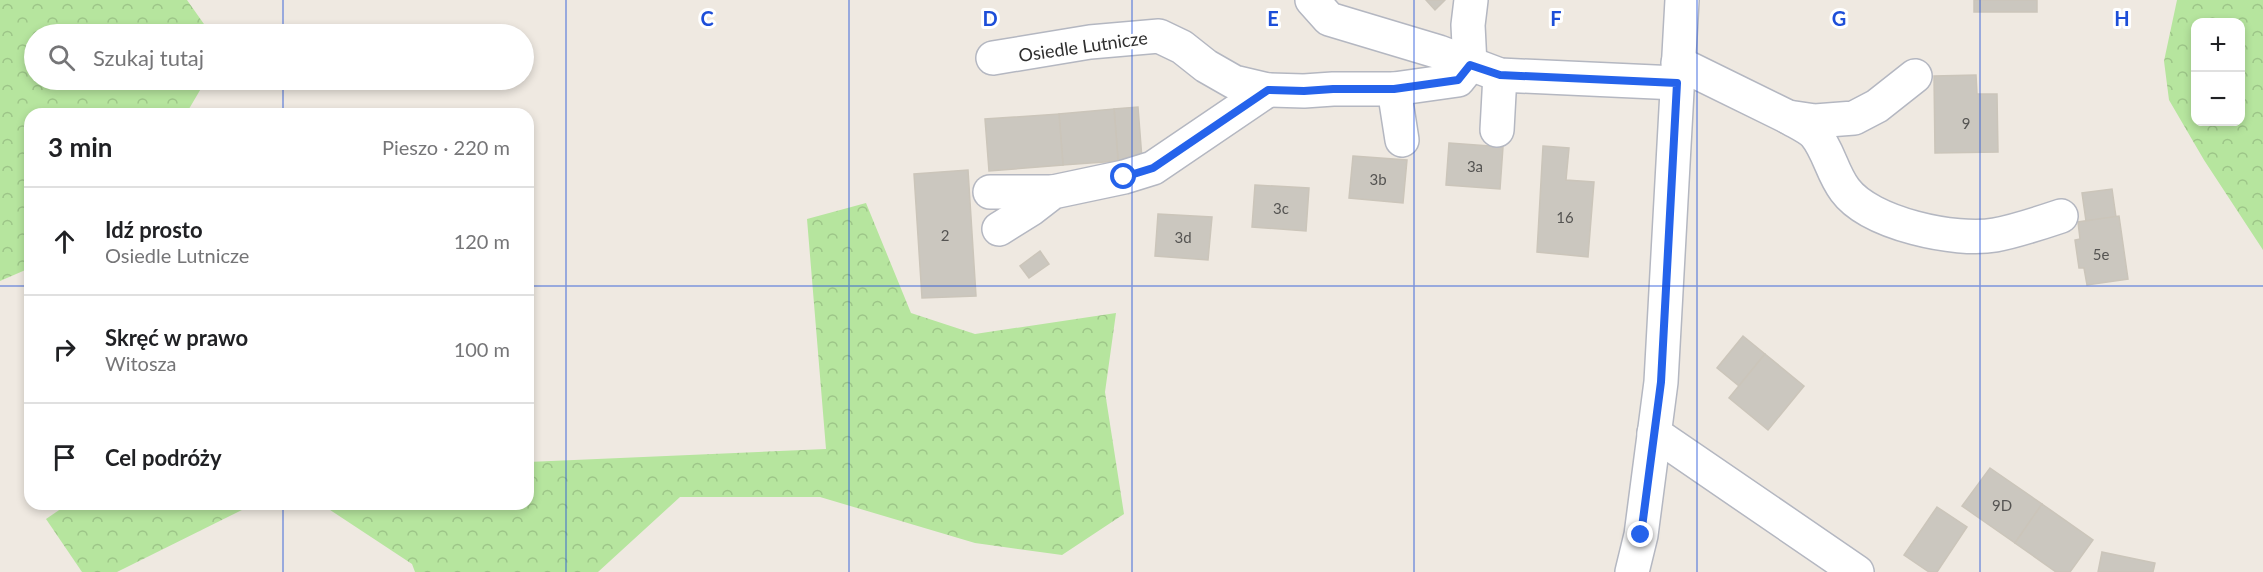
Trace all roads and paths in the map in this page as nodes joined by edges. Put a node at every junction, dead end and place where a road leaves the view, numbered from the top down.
1 (1312, 0) edge
2 (1471, 0) edge
3 (1682, 0) edge
4 (993, 58) dead end
5 (1470, 65) junction
6 (1218, 73) junction
7 (1678, 73) junction
8 (1500, 75) junction
9 (1915, 76) dead end
10 (1394, 89) junction
11 (1268, 90) junction
12 (1788, 117) junction
13 (1220, 122) junction
14 (1497, 130) dead end
15 (1402, 140) dead end
16 (990, 192) dead end
17 (1053, 192) junction
18 (2061, 216) dead end
19 (999, 229) dead end
20 (1654, 433) junction
21 (1632, 572) edge
22 (1857, 572) edge

1 - 5 street
2 - 5 street
3 - 7 street
4 - 6 street, Osiedle Lutnicze
5 - 8 street
5 - 10 street, Osiedle Lutnicze
6 - 11 street, Osiedle Lutnicze
6 - 13 street
7 - 8 street
7 - 12 street
7 - 20 street
8 - 14 street
9 - 12 street
10 - 11 street, Osiedle Lutnicze
10 - 15 street
11 - 13 street
12 - 18 street
13 - 17 street
16 - 17 street
17 - 19 street
20 - 21 street
20 - 22 street

